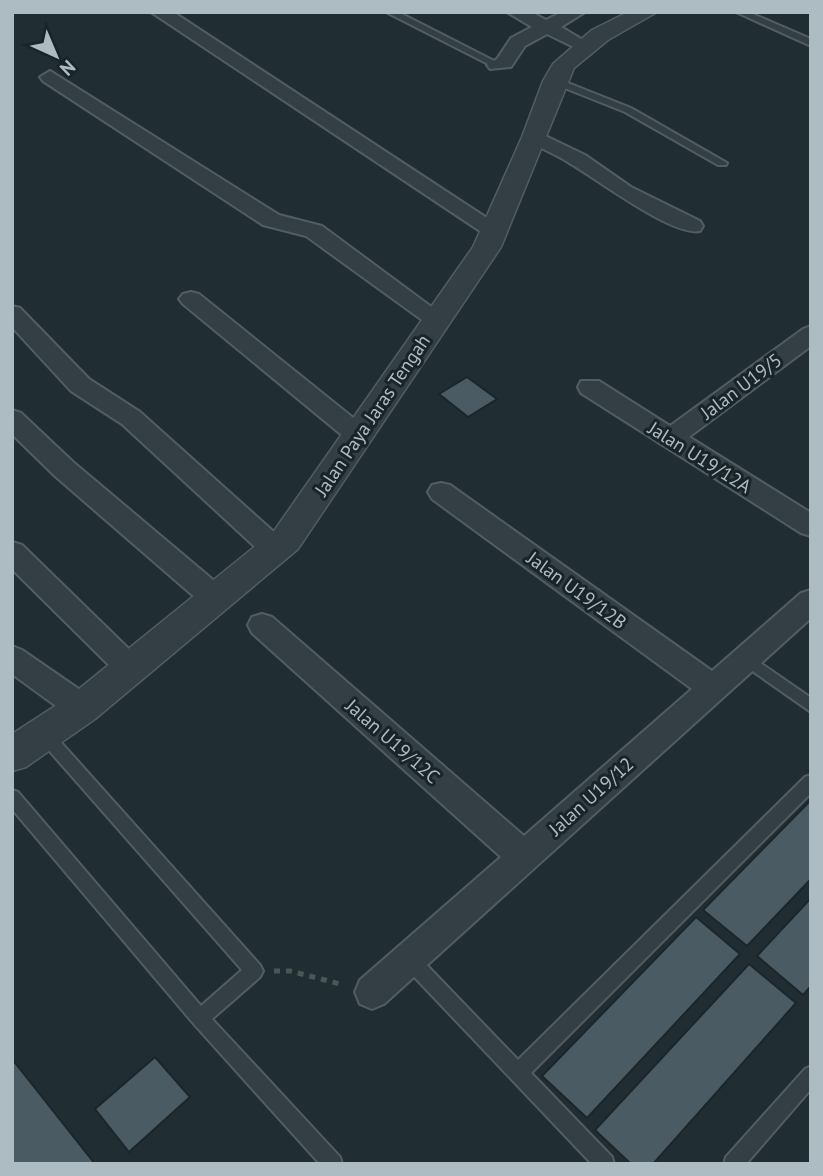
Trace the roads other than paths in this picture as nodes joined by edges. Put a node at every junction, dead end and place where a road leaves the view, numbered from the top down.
1 (160, 12) edge
2 (390, 12) edge
3 (516, 12) edge
4 (576, 12) edge
5 (646, 12) edge
6 (740, 12) edge
7 (546, 27) junction
8 (811, 43) edge
9 (584, 46) junction
10 (497, 65) joint
11 (50, 77) dead end
12 (555, 81) junction
13 (535, 137) junction
14 (722, 163) dead end
15 (692, 226) dead end
16 (494, 230) junction
17 (191, 299) dead end
18 (12, 313) edge
19 (437, 320) junction
20 (811, 334) edge
21 (590, 387) dead end
22 (12, 419) edge
23 (358, 435) junction
24 (671, 438) junction
25 (442, 492) dead end
26 (811, 526) edge
27 (275, 549) junction
28 (12, 552) edge
29 (215, 598) junction
30 (811, 601) edge
31 (262, 625) dead end
32 (12, 658) edge
33 (746, 659) junction
34 (130, 668) junction
35 (713, 688) junction
36 (811, 706) edge
37 (82, 708) junction
38 (44, 734) junction
39 (12, 755) edge
40 (811, 782) edge
41 (12, 797) edge
42 (524, 857) junction
43 (409, 959) junction
44 (372, 992) road end
45 (200, 1017) junction
46 (517, 1074) junction
47 (811, 1075) edge
48 (333, 1164) edge
49 (605, 1164) edge
50 (733, 1164) edge

1 - 16 street
2 - 10 lane
3 - 7 street
4 - 7 street
5 - 9 street, Jalan Paya Jaras Tengah
6 - 8 lane
7 - 9 street
7 - 10 street
9 - 12 street, Jalan Paya Jaras Tengah
11 - 19 street
12 - 13 street, Jalan Paya Jaras Tengah
12 - 14 lane
13 - 15 street
13 - 16 street, Jalan Paya Jaras Tengah
16 - 19 street, Jalan Paya Jaras Tengah
17 - 23 street
18 - 27 street
19 - 23 street, Jalan Paya Jaras Tengah
20 - 24 street, Jalan U19/5
21 - 24 street, Jalan U19/12A
22 - 29 street
23 - 27 street, Jalan Paya Jaras Tengah
24 - 26 street, Jalan U19/12A
25 - 35 street, Jalan U19/12B
27 - 29 street, Jalan Paya Jaras Tengah
28 - 34 street
29 - 34 street, Jalan Paya Jaras Tengah
30 - 33 street, Jalan U19/12
31 - 42 street, Jalan U19/12C
32 - 37 street
33 - 35 street, Jalan U19/12
33 - 36 lane
34 - 37 street, Jalan Paya Jaras Tengah
35 - 42 street, Jalan U19/12
37 - 38 street, Jalan Paya Jaras Tengah
38 - 39 street, Jalan Paya Jaras Tengah
38 - 45 lane
40 - 46 lane
41 - 45 lane
42 - 43 street, Jalan U19/12
43 - 44 street, Jalan U19/12
43 - 46 lane
45 - 48 lane
46 - 49 lane
47 - 50 lane

